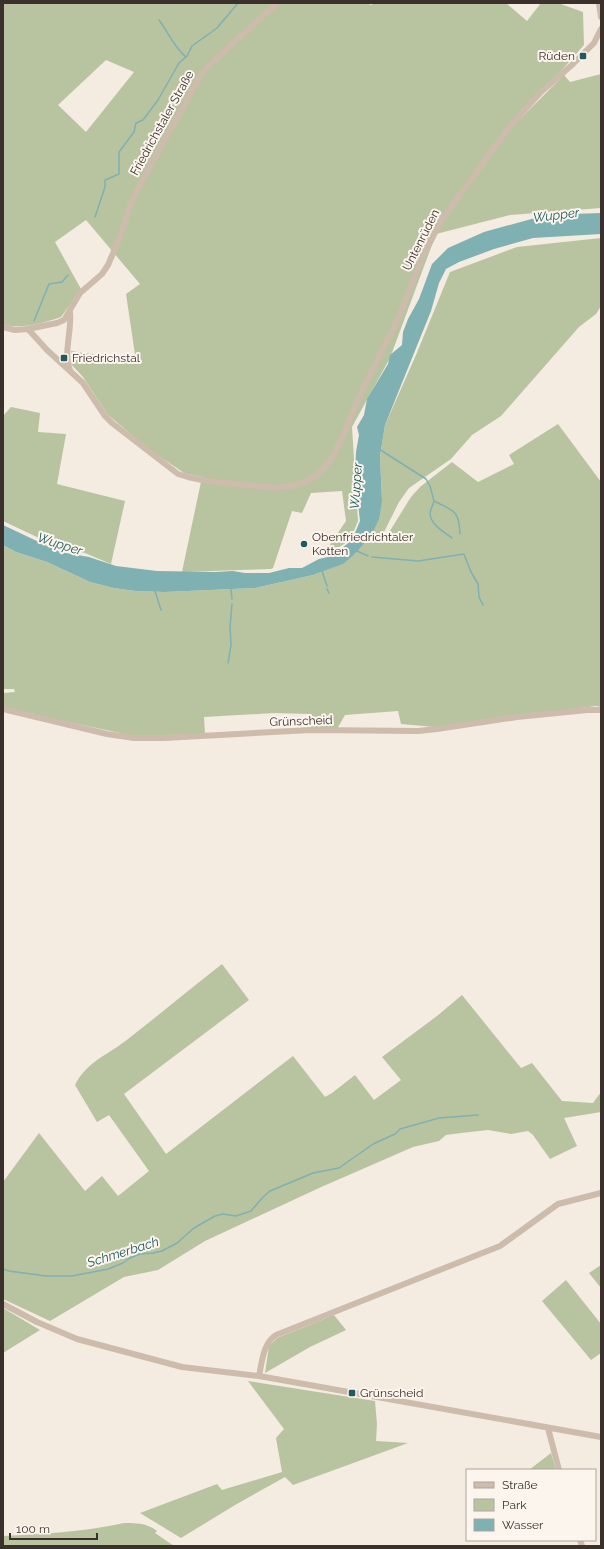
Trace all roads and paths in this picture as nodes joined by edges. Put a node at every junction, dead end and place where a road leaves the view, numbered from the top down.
1 (277, 3) edge
2 (599, 3) edge
3 (601, 17) edge
4 (601, 29) edge
5 (594, 43) junction
6 (601, 48) edge
7 (70, 312) junction
8 (3, 327) edge
9 (28, 329) junction
10 (70, 370) junction
11 (3, 709) edge
12 (601, 710) edge
13 (601, 1193) edge
14 (3, 1304) edge
15 (259, 1376) junction
16 (548, 1428) junction
17 (601, 1437) edge
18 (559, 1469) edge

1 - 7 street, Friedrichstaler Straße
2 - 3 street
4 - 5 street, Untenrüden
5 - 6 street
5 - 10 street, Untenrüden
7 - 9 street
7 - 10 street
8 - 9 street
9 - 10 street
11 - 12 street, Grünscheid
13 - 15 street
14 - 15 street
15 - 16 street
16 - 17 street
16 - 18 street

